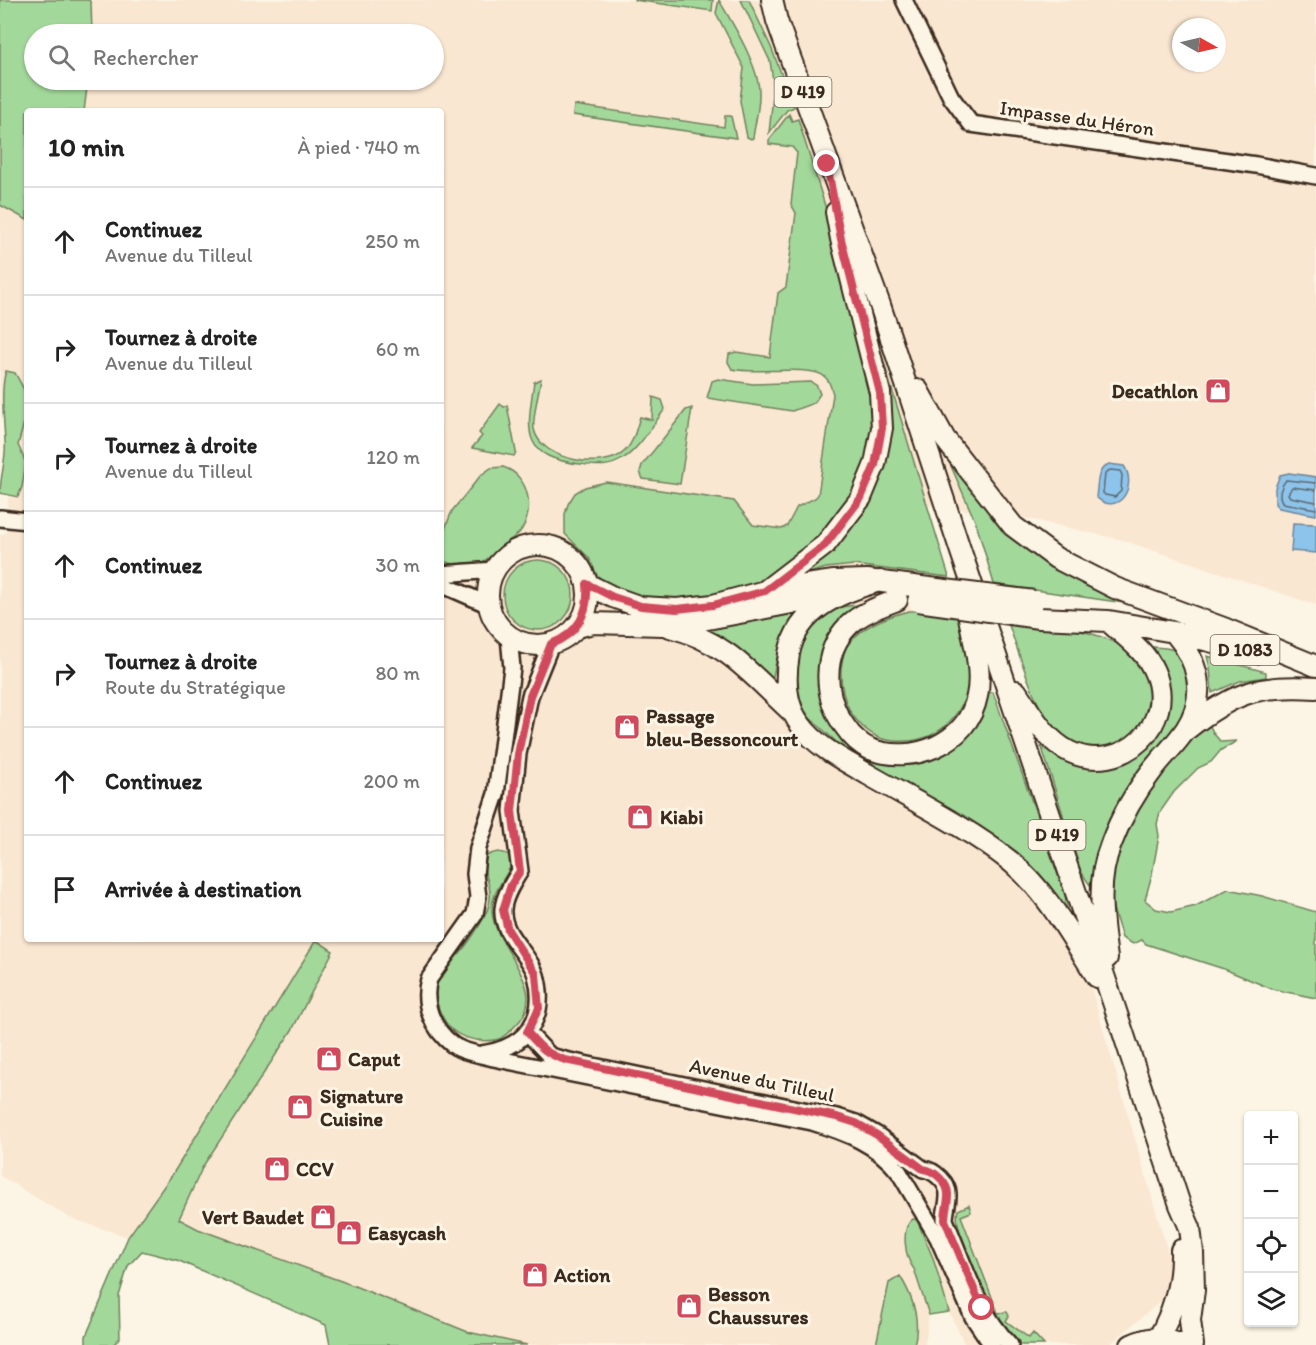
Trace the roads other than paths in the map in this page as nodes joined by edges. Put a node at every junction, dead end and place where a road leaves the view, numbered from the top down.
1 (762, 0) edge
2 (772, 0) edge
3 (904, 0) edge
4 (777, 21) junction
5 (827, 164) junction
6 (1316, 176) edge
7 (880, 305) junction
8 (0, 518) edge
9 (24, 521) edge
10 (960, 549) junction
11 (495, 570) junction
12 (444, 574) edge
13 (880, 581) junction
14 (587, 584) junction
15 (444, 585) edge
16 (765, 591) junction
17 (916, 593) junction
18 (833, 598) junction
19 (897, 600) junction
20 (489, 605) junction
21 (1108, 621) junction
22 (662, 625) junction
23 (577, 627) junction
24 (1174, 632) junction
25 (510, 637) junction
26 (551, 644) junction
27 (1316, 668) edge
28 (1001, 669) junction
29 (1316, 688) edge
30 (794, 714) junction
31 (1187, 729) junction
32 (1113, 1002) junction
33 (527, 1032) junction
34 (479, 1054) junction
35 (923, 1169) junction
36 (907, 1186) junction
37 (1180, 1205) junction
38 (1159, 1337) junction
39 (992, 1345) edge
40 (1010, 1345) edge
41 (1131, 1345) edge
42 (1182, 1345) edge
43 (1193, 1345) edge

1 - 4 main road, D 419
2 - 4 main road, D 419
3 - 6 street, Impasse du Héron
4 - 5 main road, D 419
5 - 7 main road, D 419
5 - 16 main road
7 - 10 main road, D 419
7 - 27 main road
8 - 9 street
10 - 19 main road
10 - 28 main road, D 419
11 - 12 street
11 - 14 main road
11 - 20 main road
13 - 16 main road, D 1083
13 - 17 main road, D 1083
13 - 18 main road
14 - 16 main road, D 1083
14 - 23 main road
15 - 20 street
17 - 19 main road, D 1083
17 - 21 main road, D 1083, bridge
18 - 19 main road, D 1083
18 - 22 main road, D 1083
18 - 30 main road
20 - 25 main road
21 - 24 main road, D 1083
21 - 28 main road
22 - 23 main road, D 1083
22 - 30 main road
23 - 26 main road
24 - 27 main road, D 1083
24 - 31 main road
25 - 26 main road
25 - 34 street, Avenue du Tilleul
26 - 33 street
28 - 32 main road, D 419
29 - 31 main road
30 - 32 main road
31 - 32 main road
32 - 37 main road, D 419
33 - 34 street
33 - 35 street, Avenue du Tilleul
34 - 36 street, Avenue du Tilleul
35 - 36 street
35 - 40 street, Avenue du Tilleul
36 - 39 street, Avenue du Tilleul
37 - 38 main road, D 419
37 - 43 main road, D 419
38 - 41 main road
38 - 42 main road

